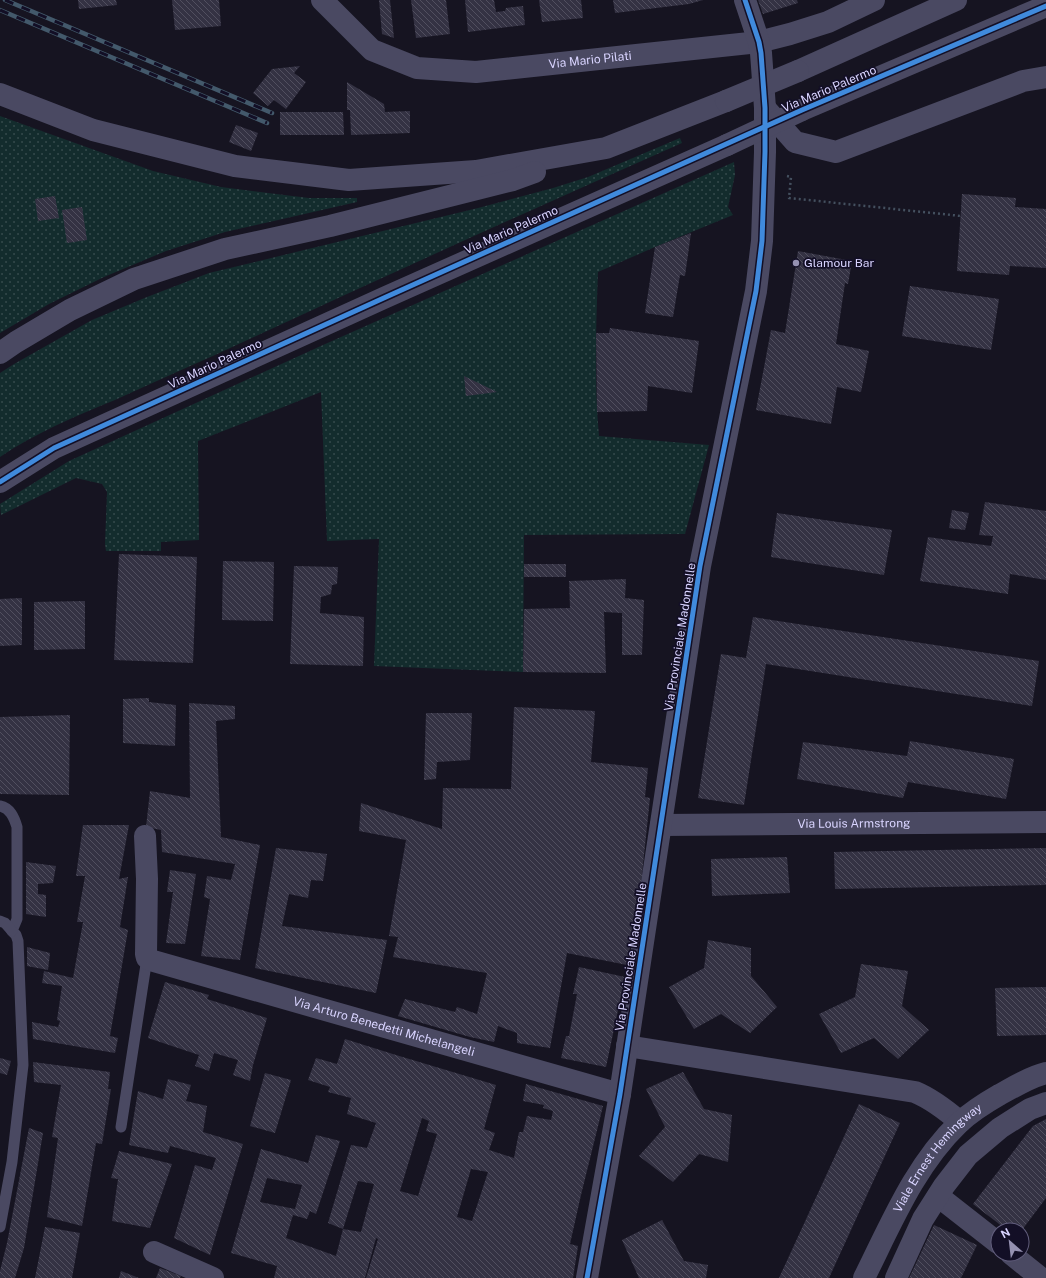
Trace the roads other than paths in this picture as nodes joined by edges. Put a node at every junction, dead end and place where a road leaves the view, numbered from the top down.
1 (322, 0) edge
2 (745, 0) edge
3 (874, 0) edge
4 (956, 0) edge
5 (1043, 9) edge
6 (759, 42) junction
7 (1046, 77) edge
8 (0, 94) edge
9 (765, 108) junction
10 (606, 148) junction
11 (8, 347) edge
12 (0, 482) edge
13 (0, 806) edge
14 (1046, 822) edge
15 (661, 825) junction
16 (145, 836) dead end
17 (0, 921) edge
18 (12, 931) junction
19 (147, 958) junction
20 (627, 1046) junction
21 (1046, 1074) edge
22 (620, 1094) junction
23 (1046, 1103) edge
24 (960, 1122) junction
25 (121, 1128) dead end
26 (938, 1196) junction
27 (0, 1227) edge
28 (990, 1238) edge
29 (154, 1252) dead end
30 (1021, 1262) edge
31 (213, 1278) edge
32 (587, 1278) edge
33 (864, 1278) edge
34 (896, 1278) edge
35 (1041, 1278) edge

1 - 6 street, Via Mario Pilati
2 - 6 street, Via Provinciale Madonnelle
3 - 6 street, Via Mario Pilati
4 - 10 street, bridge
5 - 12 street, Via Mario Palermo, bridge
6 - 9 street, Via Provinciale Madonnelle
7 - 9 street
8 - 10 street
9 - 15 street, Via Provinciale Madonnelle
10 - 11 street
13 - 18 lane
14 - 15 street, Via Louis Armstrong
15 - 20 street, Via Provinciale Madonnelle
16 - 19 street
17 - 18 lane
18 - 27 lane
19 - 22 street, Via Arturo Benedetti Michelangeli
19 - 25 lane
20 - 22 street, Via Provinciale Madonnelle
20 - 24 street
21 - 24 street, Viale Ernest Hemingway
22 - 32 street, Via Provinciale Madonnelle
23 - 26 street, Viale Ernest Hemingway
24 - 33 street, Viale Ernest Hemingway
26 - 28 street
26 - 34 street, Viale Ernest Hemingway
29 - 31 street
30 - 35 street

